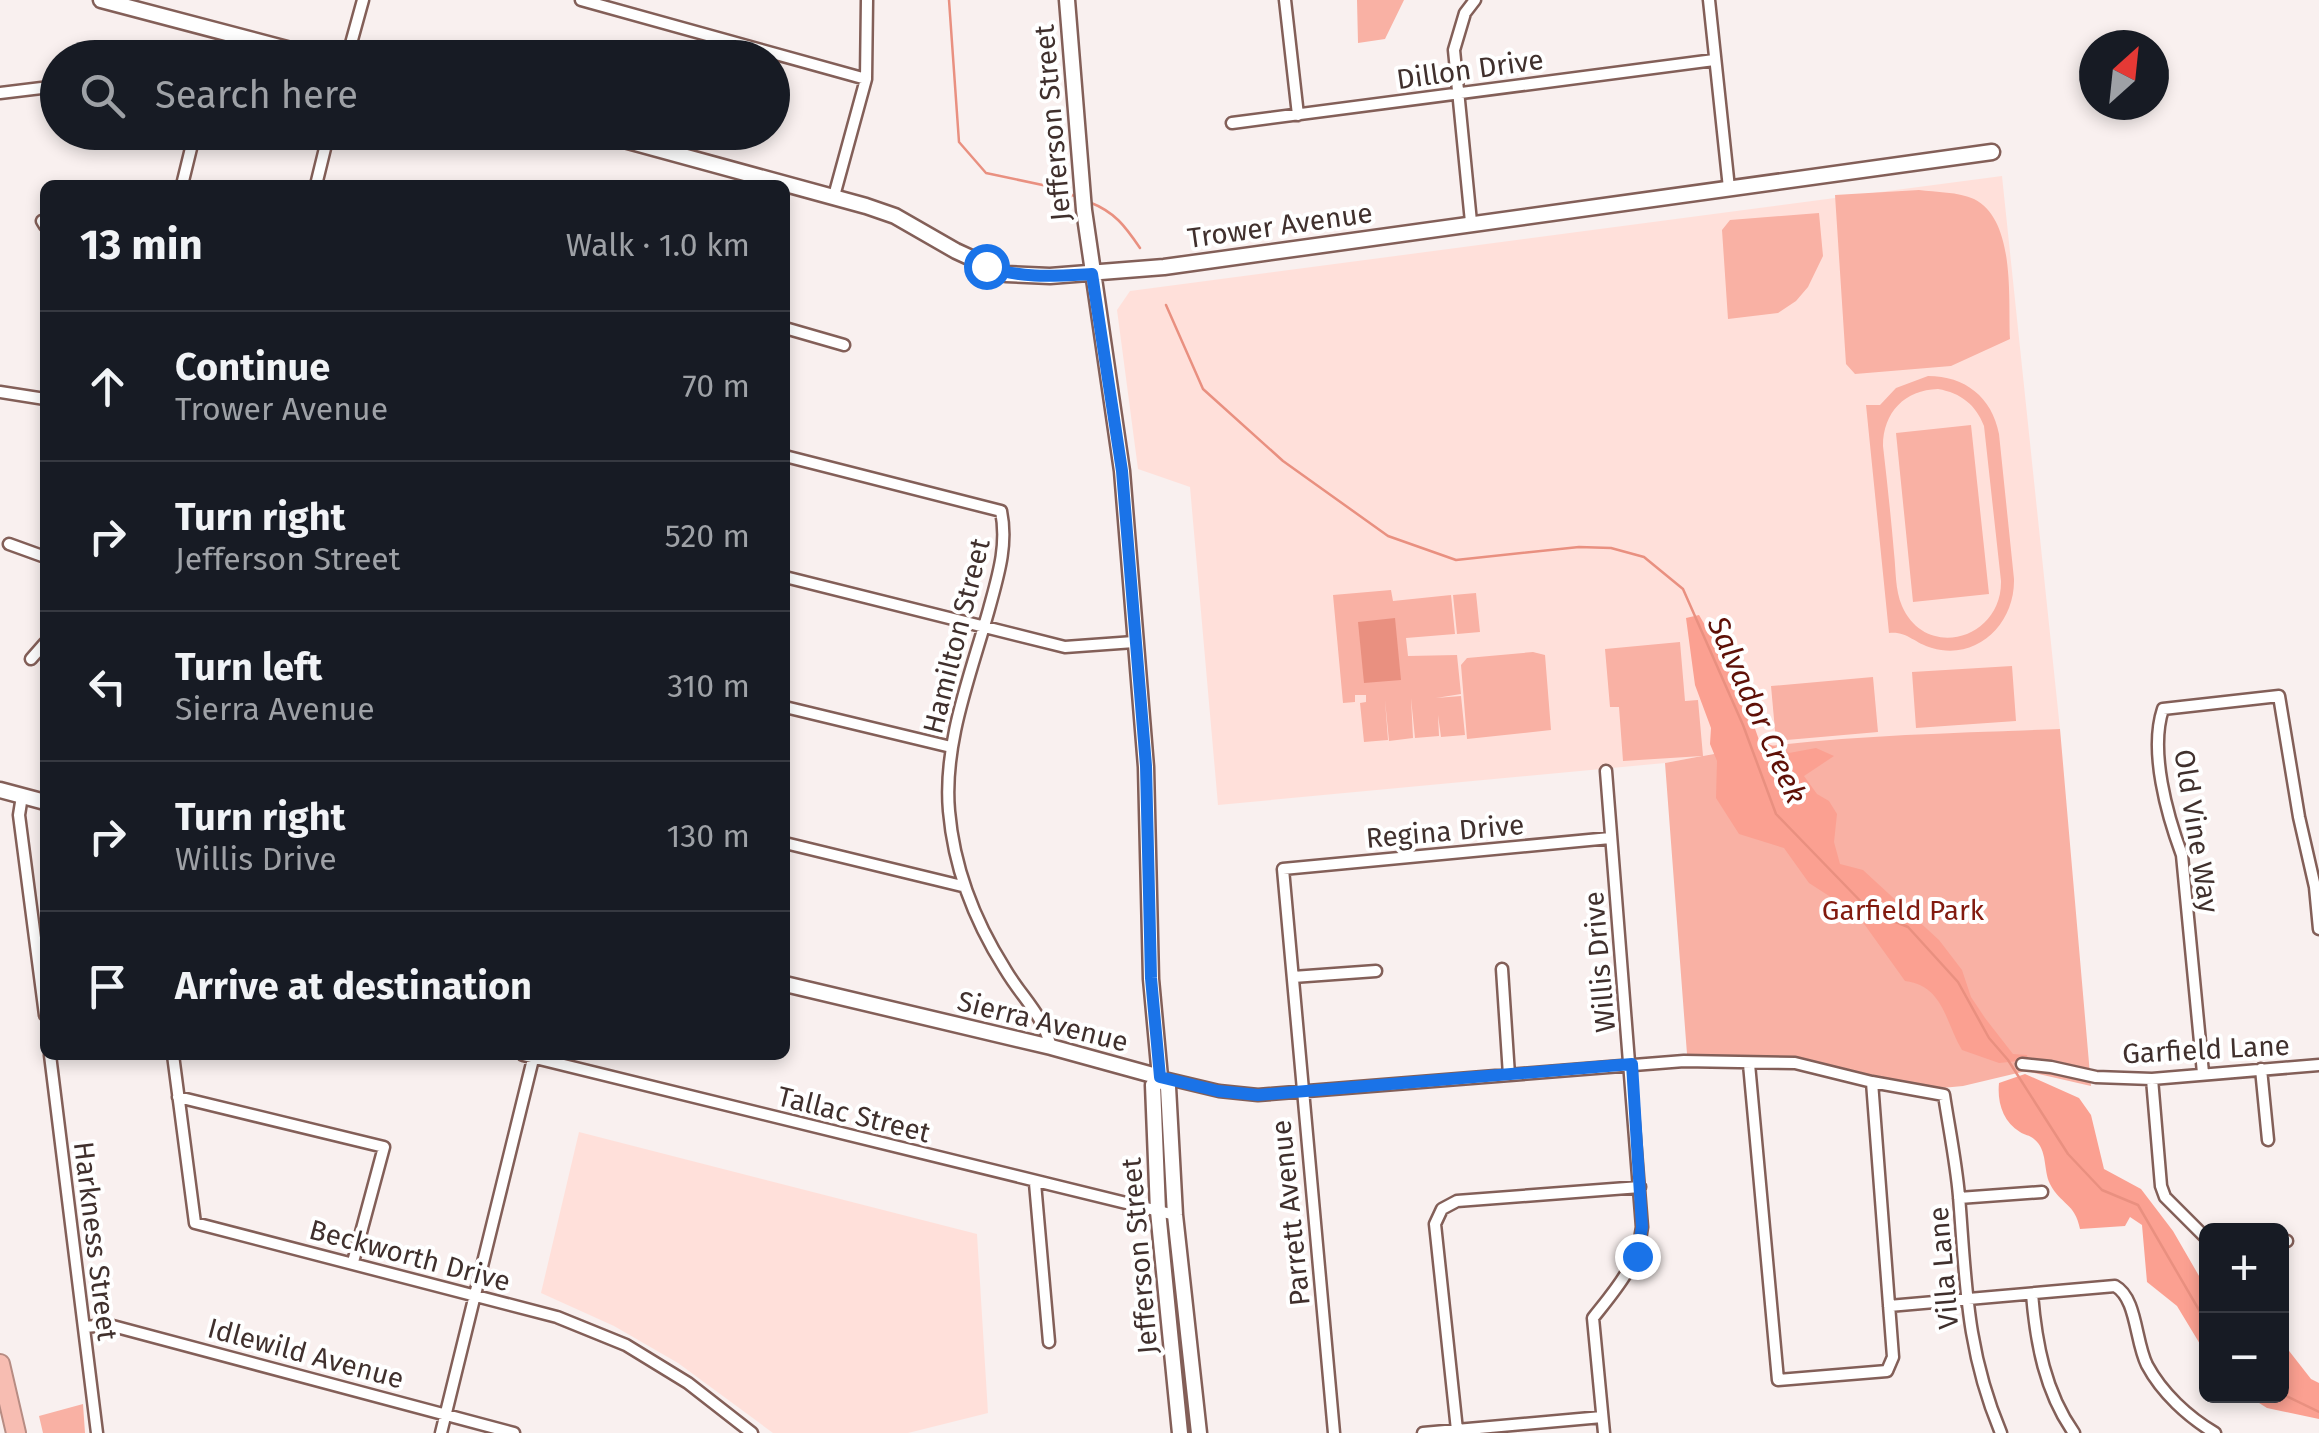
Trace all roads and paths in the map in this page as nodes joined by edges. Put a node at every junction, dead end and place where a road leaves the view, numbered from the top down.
1 (101, 0) edge
2 (363, 0) edge
3 (581, 0) edge
4 (868, 0) edge
5 (1067, 0) edge
6 (1285, 0) edge
7 (1475, 0) edge
8 (1709, 0) edge
9 (253, 40) edge
10 (352, 40) edge
11 (727, 40) edge
12 (790, 57) edge
13 (1714, 60) junction
14 (866, 78) junction
15 (40, 88) edge
16 (0, 93) edge
17 (1456, 94) junction
18 (1298, 115) junction
19 (1232, 123) dead end
20 (191, 150) edge
21 (325, 150) edge
22 (653, 150) edge
23 (1992, 152) dead end
24 (183, 180) edge
25 (317, 180) edge
26 (751, 180) edge
27 (790, 188) edge
28 (1728, 188) junction
29 (834, 196) junction
30 (1471, 222) junction
31 (1092, 274) junction
32 (790, 329) edge
33 (844, 345) dead end
34 (0, 392) edge
35 (40, 399) edge
36 (790, 457) edge
37 (9, 544) dead end
38 (40, 556) edge
39 (790, 578) edge
40 (984, 626) junction
41 (1134, 642) junction
42 (40, 648) edge
43 (31, 658) dead end
44 (790, 708) edge
45 (951, 747) junction
46 (1606, 772) dead end
47 (0, 790) edge
48 (22, 796) junction
49 (40, 801) edge
50 (1610, 838) junction
51 (790, 845) edge
52 (1283, 869) joint
53 (962, 886) junction
54 (2319, 929) edge
55 (40, 937) edge
56 (1502, 968) dead end
57 (1376, 971) dead end
58 (1293, 977) junction
59 (790, 985) edge
60 (1051, 1047) junction
61 (51, 1060) edge
62 (174, 1060) edge
63 (529, 1060) edge
64 (546, 1060) edge
65 (1632, 1064) junction
66 (1749, 1064) junction
67 (2022, 1064) dead end
68 (2319, 1065) edge
69 (2261, 1069) junction
70 (2203, 1073) junction
71 (1509, 1074) junction
72 (1160, 1077) junction
73 (2152, 1079) junction
74 (1872, 1082) junction
75 (1301, 1093) junction
76 (1944, 1095) joint
77 (178, 1096) junction
78 (2268, 1140) dead end
79 (1036, 1183) junction
80 (1640, 1188) junction
81 (2042, 1192) dead end
82 (1959, 1198) junction
83 (1158, 1211) junction
84 (1175, 1215) junction
85 (2199, 1231) edge
86 (354, 1262) junction
87 (2032, 1294) junction
88 (475, 1295) junction
89 (1966, 1299) junction
90 (1889, 1306) junction
91 (84, 1327) junction
92 (1049, 1342) dead end
93 (0, 1364) edge
94 (446, 1414) junction
95 (1602, 1416) junction
96 (1457, 1430) junction
97 (16, 1431) edge
98 (96, 1433) edge
99 (442, 1433) edge
100 (514, 1433) edge
101 (752, 1433) edge
102 (1180, 1433) edge
103 (1199, 1433) edge
104 (1334, 1433) edge
105 (1423, 1433) edge
106 (1604, 1433) edge
107 (2001, 1433) edge
108 (2074, 1433) edge
109 (2215, 1433) edge

1 - 9 street
2 - 10 street
3 - 11 street
4 - 14 street
5 - 31 street, Jefferson Street
6 - 18 street
7 - 17 street
8 - 13 street
12 - 14 street
13 - 17 street, Dillon Drive
13 - 28 street
14 - 29 street
15 - 16 street
17 - 18 street, Dillon Drive
17 - 30 street
18 - 19 street, Dillon Drive
20 - 24 street
21 - 25 street
22 - 26 street, Trower Avenue
23 - 28 street, Trower Avenue
27 - 29 street, Trower Avenue
28 - 30 street, Trower Avenue
29 - 31 street, Trower Avenue
30 - 31 street, Trower Avenue
31 - 41 street, Jefferson Street
32 - 33 street
34 - 35 street
36 - 40 street, Hamilton Street
37 - 38 street
39 - 40 street
40 - 41 street
40 - 45 street, Hamilton Street
41 - 72 street, Jefferson Street
42 - 43 street
44 - 45 street
45 - 53 street, Hamilton Street
46 - 50 street, Willis Drive
47 - 48 street
48 - 49 street
48 - 55 street
50 - 52 street, Regina Drive
50 - 65 street, Willis Drive
51 - 53 street
52 - 58 street, Parrett Avenue
53 - 60 street, Hamilton Street
54 - 70 street, Old Vine Way
56 - 71 street
57 - 58 street
58 - 75 street, Parrett Avenue
59 - 60 street, Sierra Avenue
60 - 72 street, Sierra Avenue
61 - 91 street, Harkness Street
62 - 77 street, Beckworth Drive
63 - 88 street
64 - 79 street, Tallac Street
65 - 66 street, Sierra Avenue
65 - 71 street, Sierra Avenue
65 - 80 street, Willis Drive
66 - 74 street, Sierra Avenue
66 - 90 street
67 - 73 street, Garfield Lane
68 - 69 street, Garfield Lane
69 - 70 street, Garfield Lane
69 - 78 street
70 - 73 street, Garfield Lane
71 - 75 street, Sierra Avenue
72 - 75 street, Sierra Avenue
72 - 83 street, Jefferson Street
72 - 84 street, Jefferson Street
73 - 85 street
74 - 76 street, Sierra Avenue
74 - 90 street
75 - 104 street, Parrett Avenue
76 - 82 street, Villa Lane
77 - 86 street, Beckworth Drive
77 - 86 street
79 - 83 street, Tallac Street
79 - 92 street
80 - 95 street, Willis Drive
80 - 96 street
81 - 82 street
82 - 89 street, Villa Lane
83 - 84 street, Tallac Street
83 - 102 street, Jefferson Street
84 - 103 street, Jefferson Street
86 - 88 street, Beckworth Drive
87 - 89 street
87 - 108 street
87 - 109 street
88 - 94 street
88 - 101 street, Beckworth Drive
89 - 90 street
89 - 107 street, Villa Lane
91 - 94 street, Idlewild Avenue
91 - 98 street, Harkness Street
93 - 97 highway
94 - 99 street
94 - 100 street, Idlewild Avenue
95 - 96 street
95 - 106 street, Willis Drive
96 - 105 street

